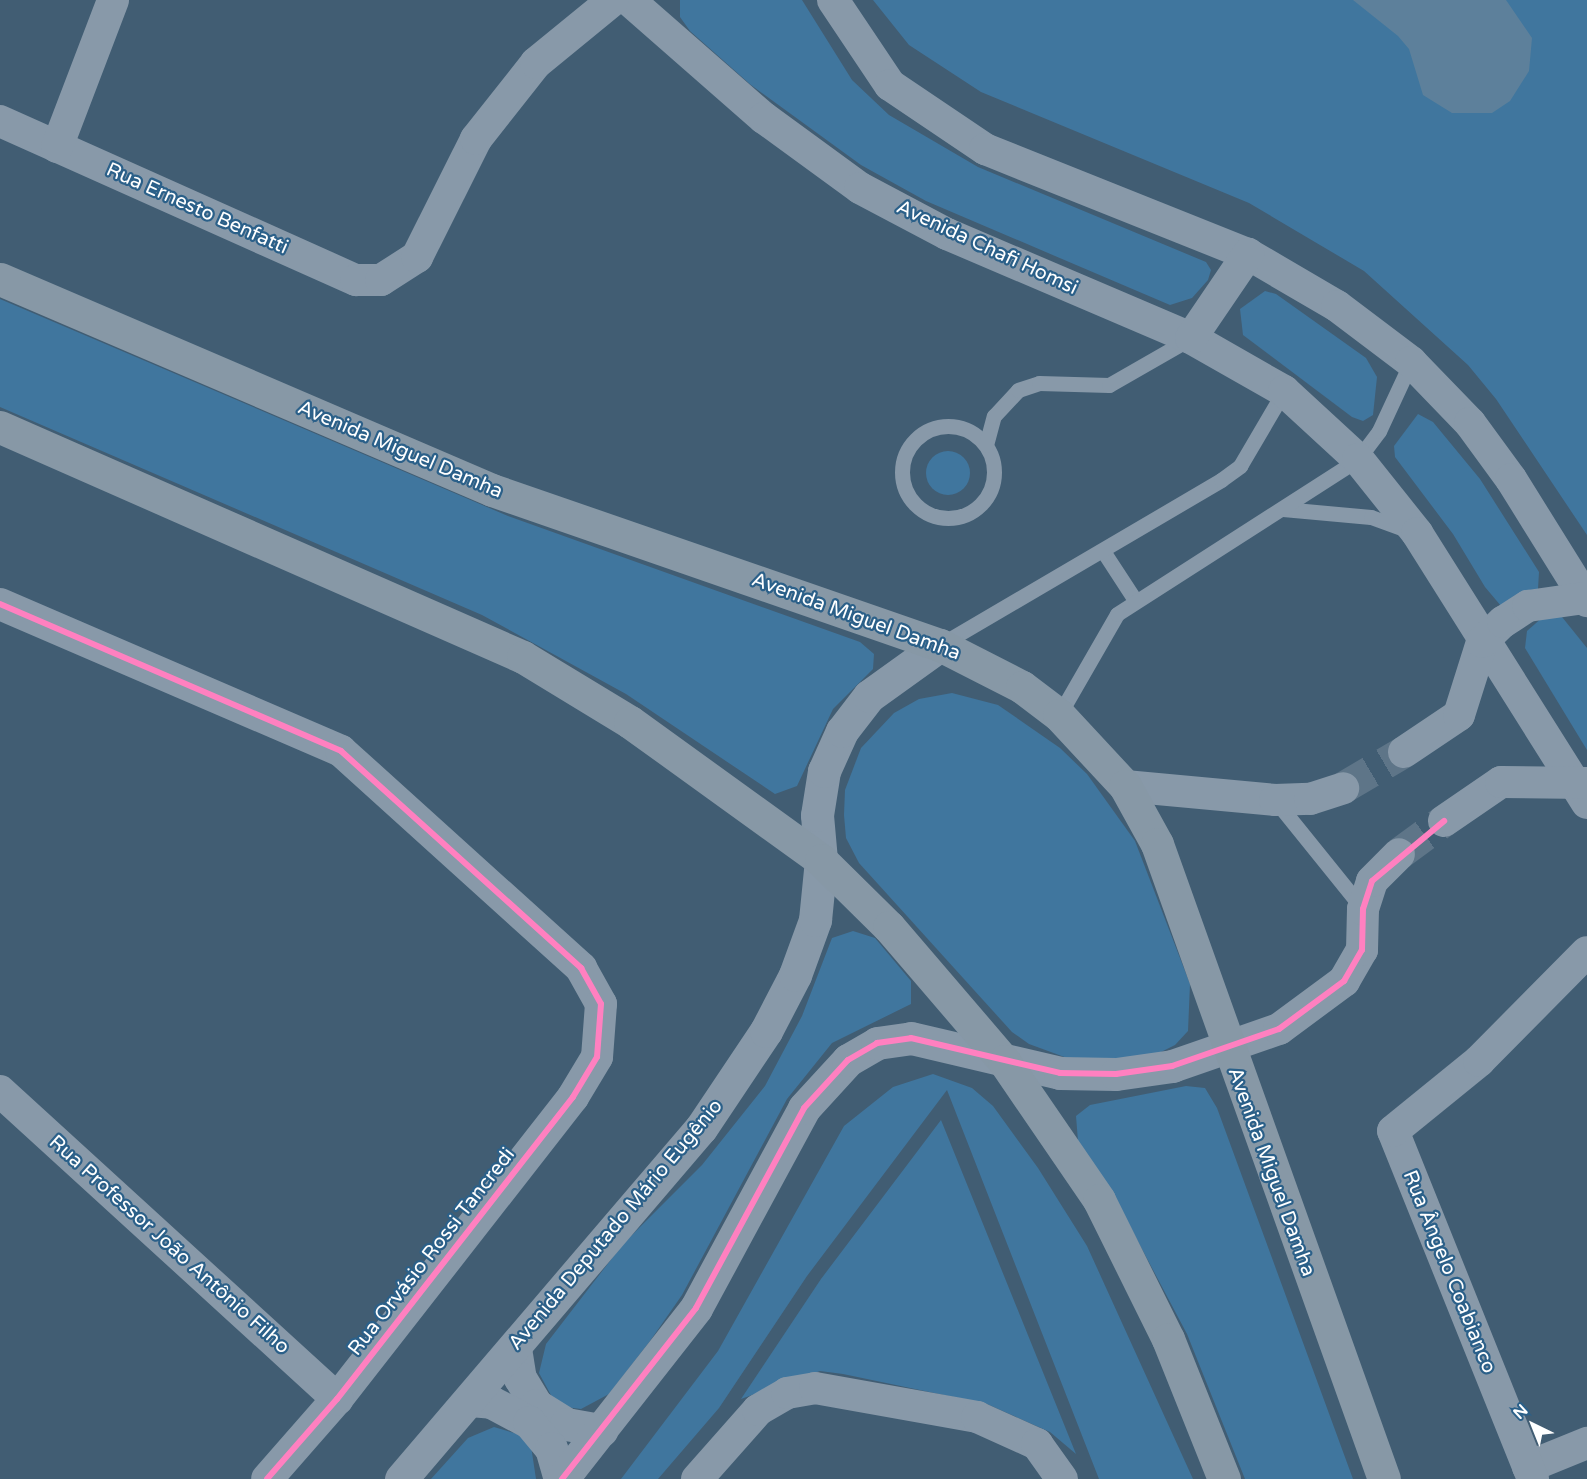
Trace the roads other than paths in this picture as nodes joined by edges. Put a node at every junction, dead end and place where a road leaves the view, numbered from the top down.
1 (113, 0) edge
2 (613, 0) edge
3 (629, 0) edge
4 (833, 0) edge
5 (0, 122) edge
6 (57, 147) junction
7 (1248, 254) junction
8 (0, 279) edge
9 (1191, 338) junction
10 (1411, 362) junction
11 (1284, 391) junction
12 (994, 416) junction
13 (0, 427) edge
14 (967, 429) junction
15 (986, 445) junction
16 (1358, 459) junction
17 (1283, 508) junction
18 (1417, 533) junction
19 (1103, 551) junction
20 (1586, 599) edge
21 (1135, 600) junction
22 (0, 604) edge
23 (1482, 642) junction
24 (940, 645) junction
25 (1059, 715) junction
26 (1404, 752) tunnel mouth
27 (1125, 786) junction
28 (1343, 788) tunnel mouth
29 (1582, 788) edge
30 (1275, 800) junction
31 (1444, 821) tunnel mouth
32 (1399, 854) tunnel mouth
33 (820, 860) junction
34 (1363, 909) junction
35 (1587, 952) edge
36 (1227, 1047) junction
37 (1004, 1061) junction
38 (0, 1091) edge
39 (515, 1347) junction
40 (337, 1400) junction
41 (470, 1400) junction
42 (601, 1430) junction
43 (1587, 1443) edge
44 (1530, 1473) edge
45 (267, 1479) edge
46 (401, 1479) edge
47 (561, 1479) edge
48 (697, 1479) edge
49 (1062, 1479) edge
50 (1224, 1479) edge
51 (1384, 1479) edge

1 - 6 street
2 - 6 street, Rua Ernesto Benfatti
3 - 9 street, Avenida Chafi Homsi
4 - 7 street
5 - 6 street, Rua Ernesto Benfatti
7 - 9 street
7 - 10 street
8 - 24 main road, Avenida Miguel Damha
9 - 11 street, Avenida Chafi Homsi
9 - 12 lane
10 - 16 lane
10 - 20 street
11 - 16 street, Avenida Chafi Homsi
11 - 19 lane
12 - 14 lane
12 - 15 lane
13 - 33 main road
14 - 15 lane
14 - 15 lane
16 - 17 lane
16 - 18 street, Avenida Chafi Homsi
17 - 18 lane
17 - 21 lane
18 - 23 street, Avenida Chafi Homsi
19 - 21 lane
19 - 24 lane
20 - 23 street
21 - 25 lane
22 - 40 street, Rua Orvásio Rossi Tancredi
23 - 26 street
23 - 29 street, Avenida Chafi Homsi
24 - 25 main road, Avenida Miguel Damha
24 - 33 street, Avenida Deputado Mário Eugênio
25 - 27 main road, Avenida Miguel Damha
27 - 30 street
27 - 36 main road, Avenida Miguel Damha
28 - 30 street
29 - 31 street
30 - 34 lane
32 - 34 street
33 - 37 main road
33 - 39 street, Avenida Deputado Mário Eugênio
34 - 36 street
35 - 44 street, Rua Ângelo Coabianco
36 - 37 street
36 - 51 main road, Avenida Miguel Damha
37 - 42 street
37 - 50 main road
38 - 40 street, Rua Professor João Antônio Filho
39 - 41 street, Avenida Deputado Mário Eugênio
39 - 42 street
40 - 45 street, Rua Orvásio Rossi Tancredi
41 - 46 street, Avenida Deputado Mário Eugênio
41 - 47 street
42 - 47 street
43 - 44 street
48 - 49 street

